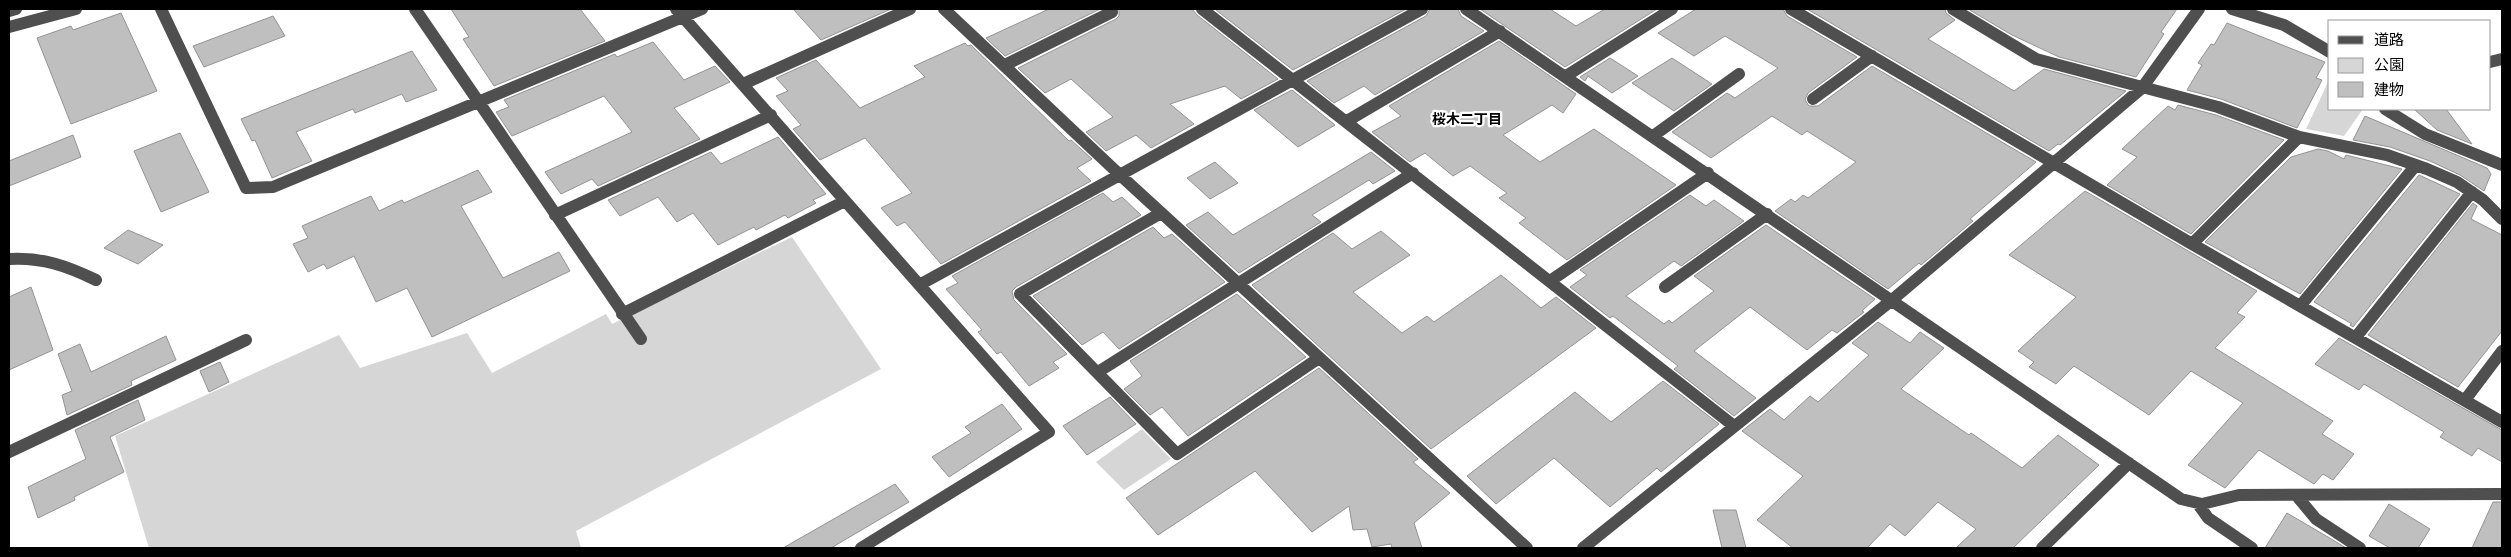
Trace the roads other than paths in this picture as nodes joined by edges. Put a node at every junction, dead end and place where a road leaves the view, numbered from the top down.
1 (16, 9) edge
2 (76, 9) edge
3 (161, 9) edge
4 (415, 9) edge
5 (702, 9) edge
6 (910, 9) edge
7 (944, 9) edge
8 (1202, 9) edge
9 (1422, 9) edge
10 (1466, 9) edge
11 (1672, 9) edge
12 (1791, 9) edge
13 (1953, 9) edge
14 (2199, 9) edge
15 (2232, 9) edge
16 (9, 11) edge
17 (1112, 12) dead end
18 (679, 13) edge
19 (9, 27) edge
20 (1500, 31) junction
21 (2328, 50) edge
22 (1872, 56) junction
23 (1005, 65) junction
24 (1738, 74) dead end
25 (1566, 76) junction
26 (1293, 78) junction
27 (743, 84) junction
28 (2142, 88) junction
29 (1812, 99) dead end
30 (477, 101) junction
31 (2387, 110) edge
32 (771, 114) junction
33 (1347, 121) junction
34 (1654, 136) junction
35 (2299, 137) junction
36 (2056, 163) junction
37 (2416, 165) junction
38 (2502, 165) edge
39 (1413, 173) junction
40 (1708, 173) junction
41 (1120, 175) junction
42 (2472, 192) junction
43 (845, 201) junction
44 (1161, 213) junction
45 (1766, 214) junction
46 (554, 215) junction
47 (2502, 219) edge
48 (2192, 244) junction
49 (9, 259) edge
50 (96, 280) dead end
51 (1550, 281) junction
52 (921, 284) junction
53 (1239, 284) junction
54 (1665, 287) dead end
55 (1892, 300) junction
56 (2301, 305) junction
57 (622, 314) junction
58 (2356, 337) junction
59 (641, 339) dead end
60 (246, 340) dead end
61 (2502, 351) edge
62 (1319, 358) junction
63 (1098, 372) junction
64 (2464, 400) junction
65 (2502, 422) edge
66 (1734, 426) junction
67 (9, 452) edge
68 (2129, 463) junction
69 (2296, 494) junction
70 (2502, 494) edge
71 (2198, 504) junction
72 (861, 548) edge
73 (1527, 548) edge
74 (1583, 548) edge
75 (2042, 548) edge
76 (2252, 548) edge
77 (2360, 548) edge

1 - 16 street
2 - 19 street
3 - 30 street
4 - 30 street
5 - 18 street
6 - 27 street
7 - 23 street
8 - 26 street
9 - 26 street
10 - 20 street
11 - 25 street
12 - 22 street
13 - 28 street
14 - 28 street
15 - 21 street
17 - 23 street
18 - 27 street
18 - 30 street
20 - 25 street
20 - 33 street
22 - 29 street
22 - 36 street
23 - 41 street
24 - 34 street
25 - 34 street
26 - 33 street
26 - 41 street
27 - 32 street
28 - 35 street
28 - 36 street
30 - 46 street
31 - 38 street
32 - 43 street
32 - 46 street
33 - 39 street
34 - 40 street
35 - 37 street
35 - 48 street
36 - 48 street
36 - 55 street
37 - 42 street
37 - 56 street
39 - 51 street
39 - 53 street
40 - 45 street
40 - 51 street
41 - 44 street
41 - 52 street
42 - 47 street
42 - 58 street
43 - 52 street
43 - 57 street
44 - 53 street
44 - 63 street
45 - 54 street
45 - 55 street
46 - 57 street
48 - 56 street
49 - 50 street
51 - 66 street
52 - 72 street
53 - 62 street
53 - 63 street
55 - 66 street
55 - 68 street
56 - 58 street
57 - 59 street
58 - 64 street
60 - 67 street
61 - 64 street
62 - 63 street
62 - 73 street
64 - 65 street
66 - 74 street
68 - 71 street
68 - 75 street
69 - 70 street
69 - 71 street
69 - 77 street
71 - 76 street

